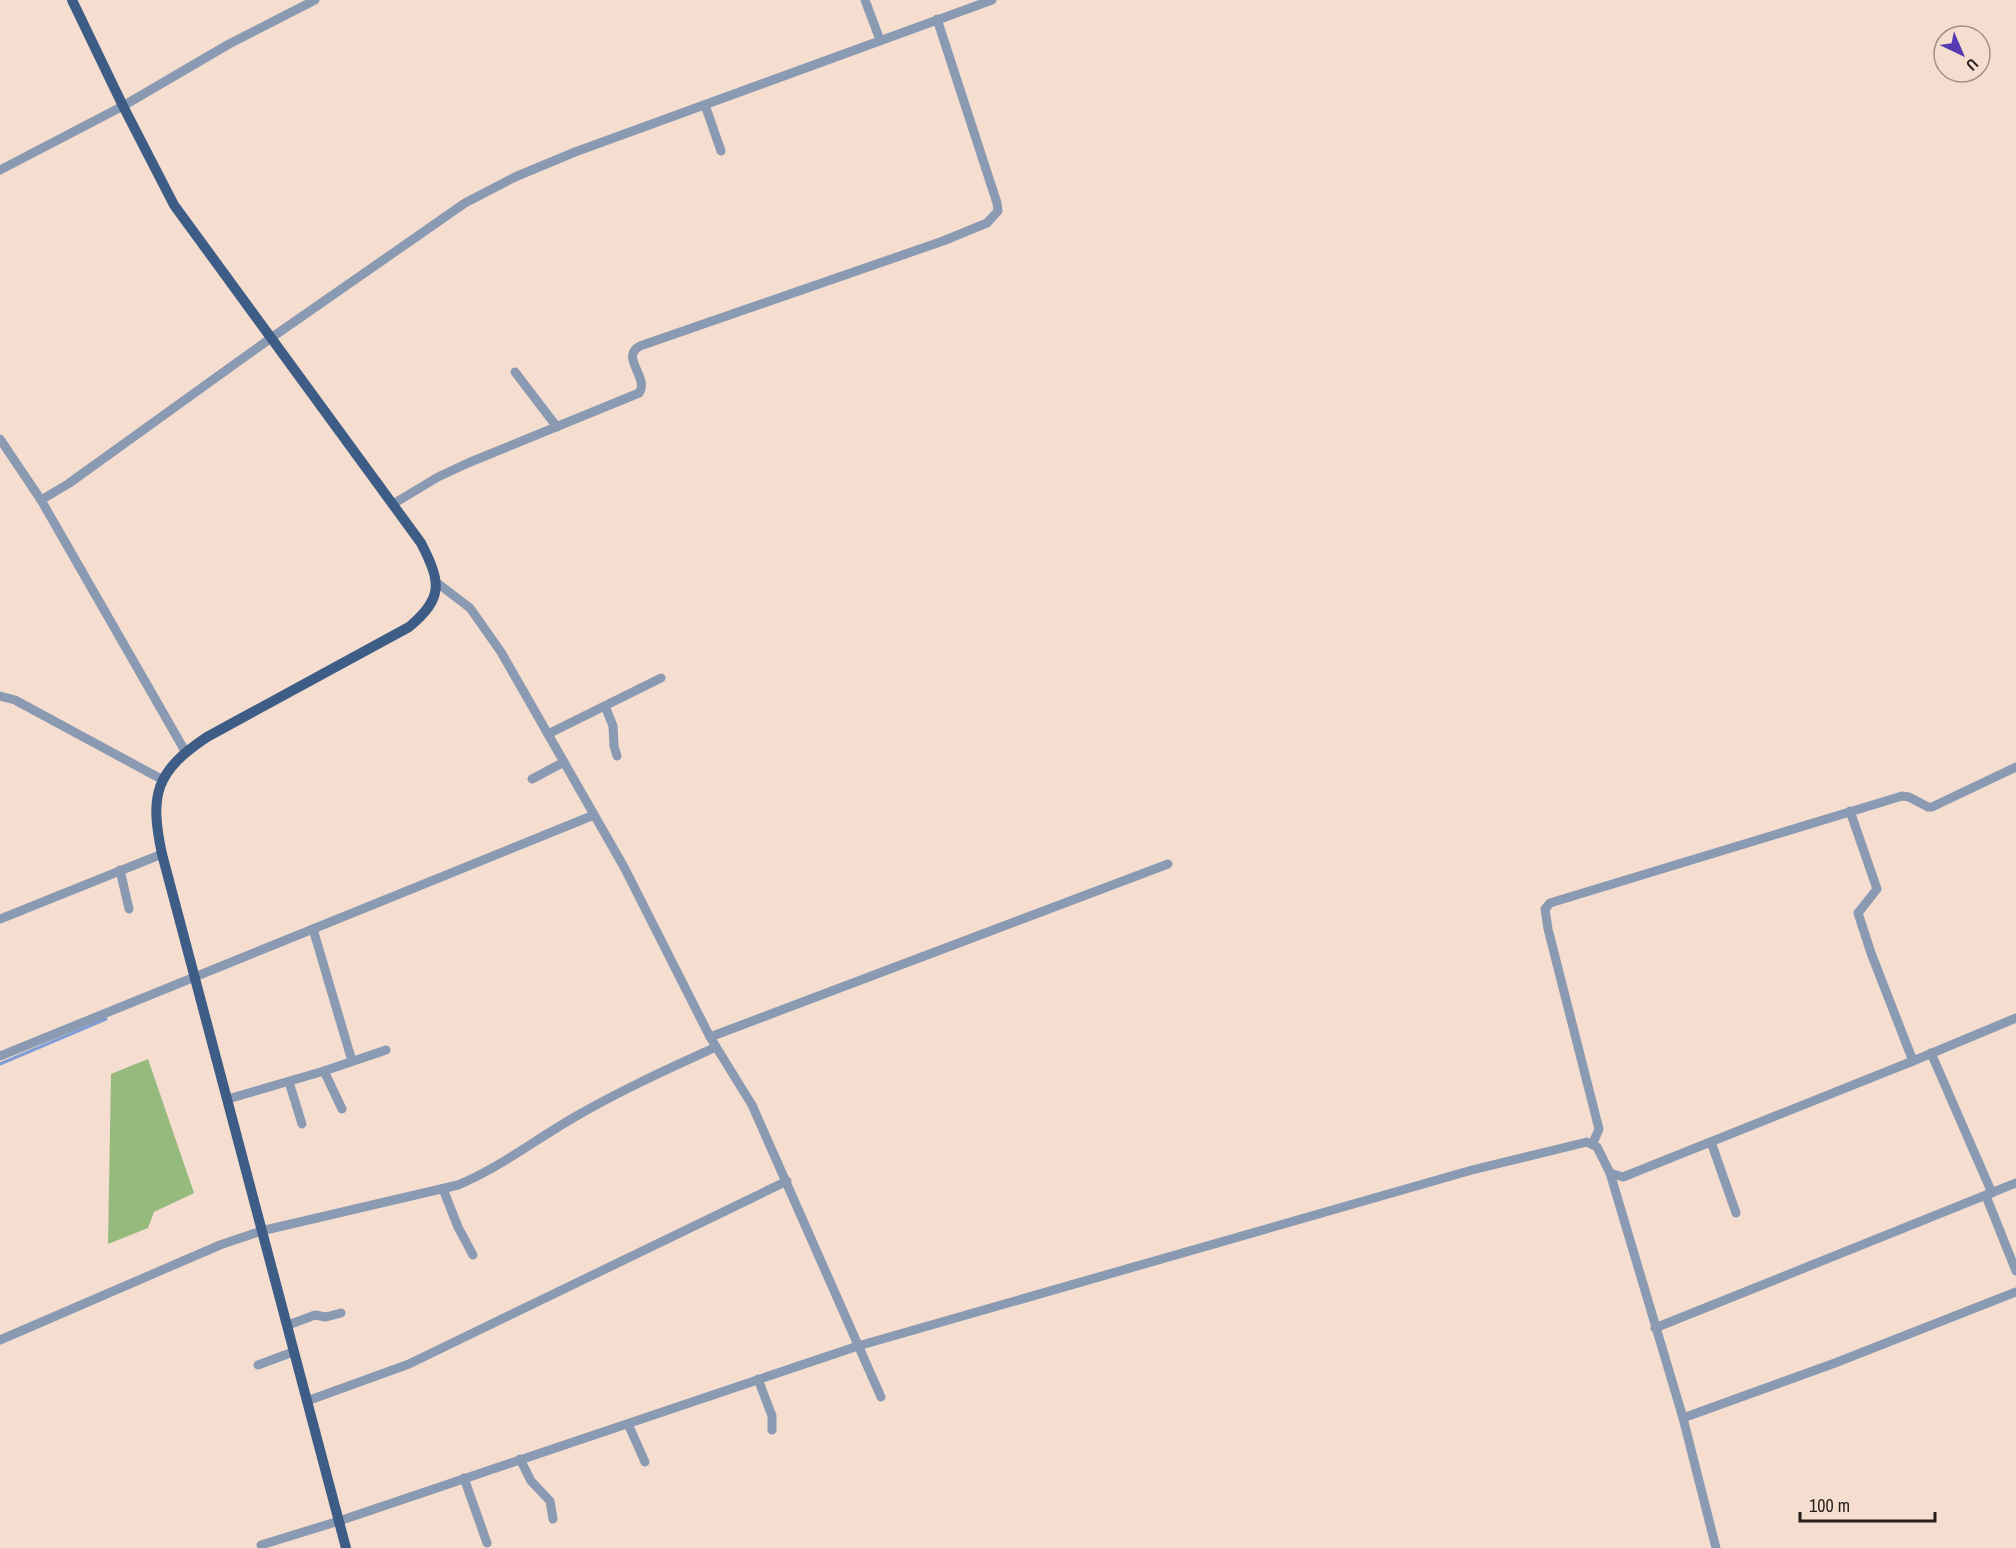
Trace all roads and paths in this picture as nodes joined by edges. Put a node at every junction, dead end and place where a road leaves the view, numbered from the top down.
1 (72, 0) edge
2 (315, 0) edge
3 (865, 0) edge
4 (992, 0) edge
5 (937, 19) junction
6 (880, 40) junction
7 (705, 105) junction
8 (123, 106) junction
9 (721, 151) dead end
10 (0, 170) edge
11 (271, 338) junction
12 (515, 372) dead end
13 (557, 427) junction
14 (0, 439) edge
15 (41, 500) junction
16 (393, 504) junction
17 (436, 582) junction
18 (661, 678) dead end
19 (0, 696) edge
20 (605, 706) junction
21 (548, 734) junction
22 (185, 752) junction
23 (617, 756) dead end
24 (564, 762) junction
25 (2016, 767) edge
26 (532, 779) dead end
27 (163, 780) junction
28 (1850, 811) junction
29 (594, 814) junction
30 (162, 854) junction
31 (1168, 864) dead end
32 (120, 870) junction
33 (129, 909) dead end
34 (0, 918) edge
35 (313, 929) junction
36 (196, 976) junction
37 (2016, 1018) edge
38 (710, 1037) junction
39 (716, 1047) junction
40 (386, 1050) dead end
41 (1931, 1053) junction
42 (0, 1056) edge
43 (352, 1061) junction
44 (1912, 1062) junction
45 (324, 1071) junction
46 (289, 1082) junction
47 (228, 1100) junction
48 (342, 1109) dead end
49 (302, 1124) dead end
50 (1711, 1142) junction
51 (1593, 1143) junction
52 (1610, 1173) junction
53 (787, 1180) junction
54 (2016, 1183) edge
55 (443, 1189) junction
56 (1989, 1194) junction
57 (1737, 1213) dead end
58 (261, 1231) junction
59 (473, 1255) dead end
60 (2016, 1271) edge
61 (2016, 1292) edge
62 (341, 1313) dead end
63 (288, 1325) junction
64 (1655, 1328) junction
65 (0, 1340) edge
66 (858, 1346) junction
67 (293, 1352) junction
68 (258, 1365) dead end
69 (758, 1379) junction
70 (881, 1397) dead end
71 (307, 1401) junction
72 (1683, 1418) junction
73 (628, 1424) junction
74 (772, 1430) dead end
75 (520, 1459) junction
76 (645, 1462) dead end
77 (464, 1478) junction
78 (553, 1519) dead end
79 (339, 1521) junction
80 (486, 1543) dead end
81 (261, 1545) dead end
82 (346, 1548) edge
83 (1716, 1548) edge

1 - 8 main road
2 - 8 street
3 - 6 street
4 - 5 street
5 - 6 street
5 - 13 street
6 - 7 street
7 - 9 street
7 - 11 street
8 - 10 street
8 - 11 main road
11 - 15 street
11 - 16 main road
12 - 13 street
13 - 16 street
14 - 15 street
15 - 22 street
16 - 17 main road
17 - 21 street
17 - 22 main road
18 - 20 street
19 - 27 street
20 - 21 street
20 - 23 street
21 - 24 street
22 - 27 main road
24 - 26 street
24 - 29 street
25 - 28 street
27 - 30 main road
28 - 44 street
28 - 51 street
29 - 35 street
29 - 38 street
30 - 32 street
30 - 36 main road
31 - 38 street
32 - 33 street
32 - 34 street
35 - 36 street
35 - 43 street
36 - 42 street
36 - 47 main road
37 - 41 street
38 - 39 street
39 - 53 street
39 - 55 street
40 - 43 street
41 - 44 street
41 - 56 street
43 - 45 street
44 - 50 street
45 - 46 street
45 - 48 street
46 - 47 street
46 - 49 street
47 - 58 main road
50 - 52 street
50 - 57 street
51 - 52 street
51 - 66 street
52 - 64 street
53 - 66 street
53 - 71 street
54 - 56 street
55 - 58 street
55 - 59 street
56 - 60 street
56 - 64 street
58 - 63 main road
58 - 65 street
61 - 72 street
62 - 63 street
63 - 67 main road
64 - 72 street
66 - 69 street
66 - 70 street
67 - 68 street
67 - 71 main road
69 - 73 street
69 - 74 street
71 - 79 main road
72 - 83 street
73 - 75 street
73 - 76 street
75 - 77 street
75 - 78 street
77 - 79 street
77 - 80 street
79 - 81 street
79 - 82 main road

